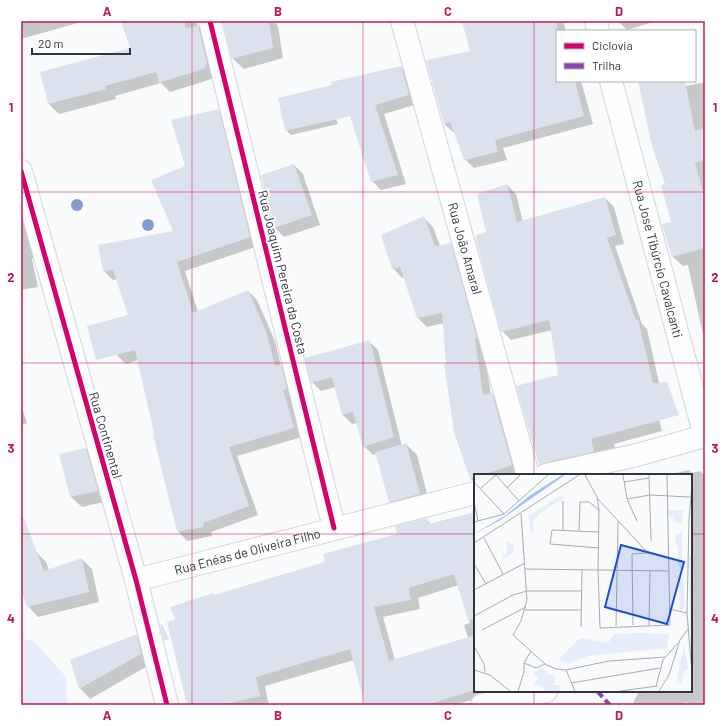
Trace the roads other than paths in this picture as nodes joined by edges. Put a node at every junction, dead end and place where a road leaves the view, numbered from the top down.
1 (210, 21) edge
2 (402, 21) edge
3 (611, 82) edge
4 (21, 171) edge
5 (705, 436) edge
6 (528, 474) edge
7 (550, 474) edge
8 (474, 493) edge
9 (334, 528) junction
10 (136, 580) junction
11 (541, 692) edge
12 (167, 705) edge
13 (482, 705) edge

1 - 9 street, Rua Joaquim Pereira da Costa
2 - 6 street, Rua João Amaral
3 - 5 street, Rua José Tibúrcio Cavalcanti
4 - 10 street, Rua Continental
5 - 7 street
8 - 9 street, Rua Enéas de Oliveira Filho
9 - 10 street, Rua Enéas de Oliveira Filho
10 - 12 street, Rua Continental
11 - 13 street

